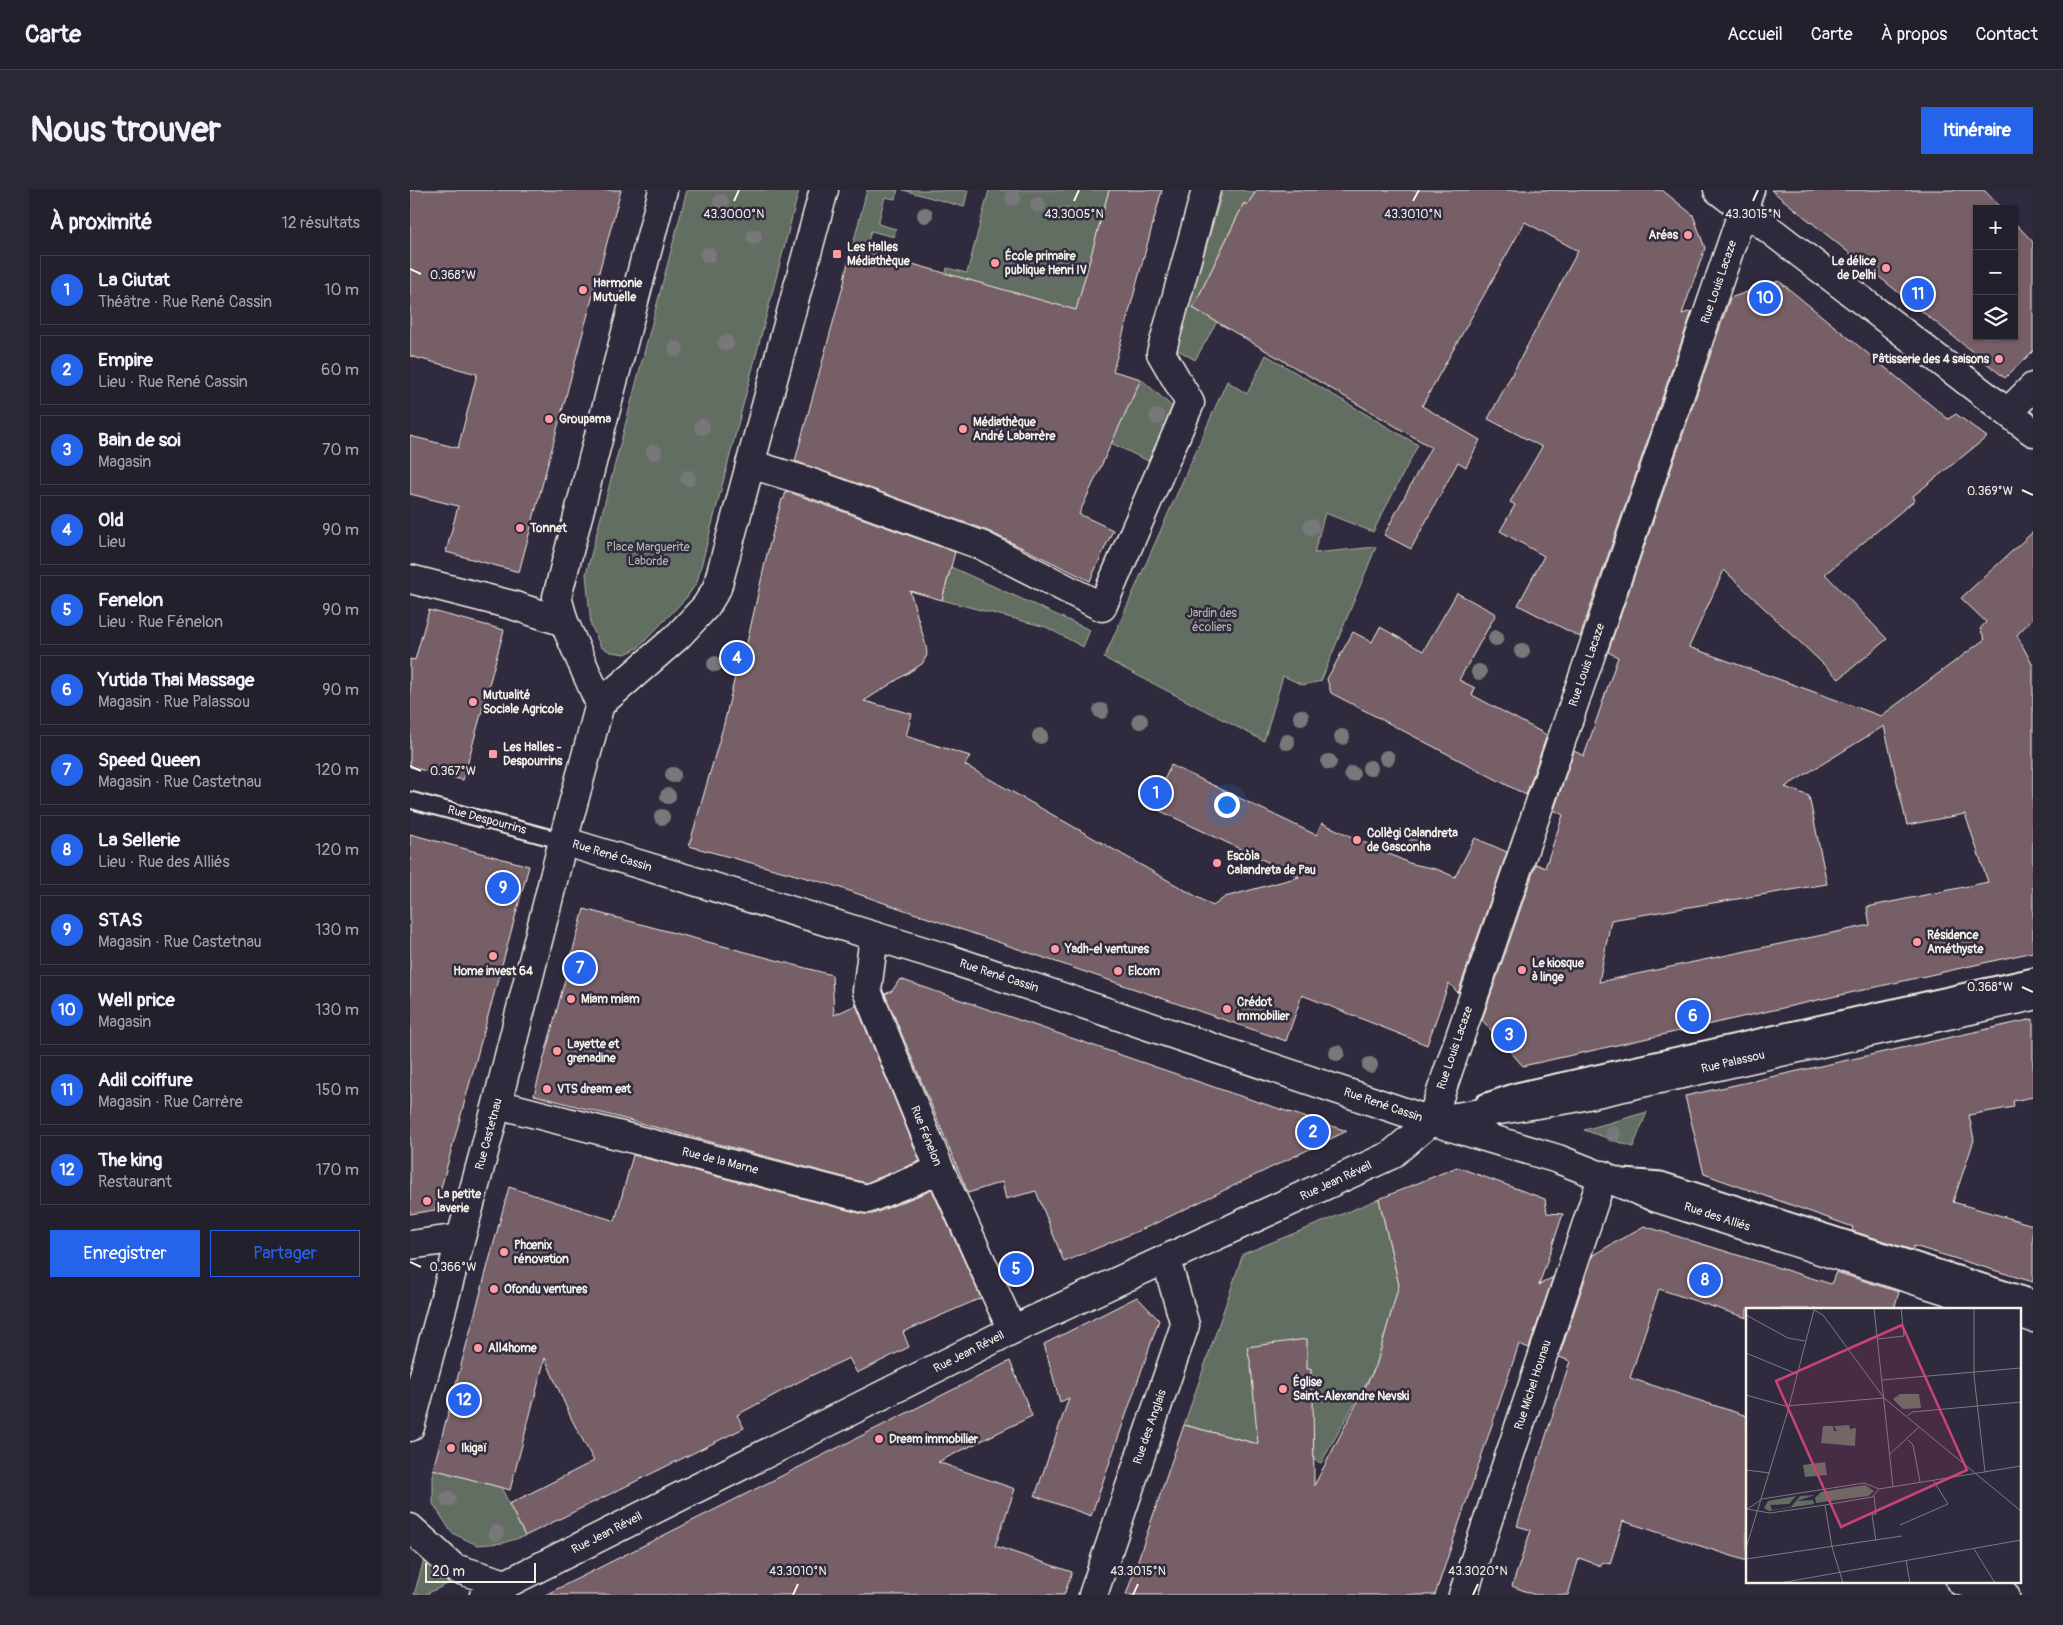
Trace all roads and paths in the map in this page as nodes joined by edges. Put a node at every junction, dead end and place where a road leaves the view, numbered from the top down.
1 (663, 190) edge
2 (824, 190) edge
3 (1206, 190) edge
4 (1718, 190) edge
5 (1747, 200) edge
6 (2033, 387) edge
7 (2008, 412) junction
8 (2033, 432) edge
9 (750, 464) junction
10 (410, 580) edge
11 (564, 622) junction
12 (600, 704) junction
13 (410, 800) edge
14 (563, 841) junction
15 (874, 936) junction
16 (2033, 976) edge
17 (2033, 996) edge
18 (497, 1104) junction
19 (1431, 1121) junction
20 (940, 1170) junction
21 (1603, 1175) junction
22 (460, 1238) junction
23 (410, 1245) edge
24 (1166, 1259) junction
25 (2033, 1298) edge
26 (2000, 1308) edge
27 (2020, 1314) edge
28 (2033, 1318) edge
29 (1012, 1330) junction
30 (410, 1427) edge
31 (410, 1528) edge
32 (1963, 1582) edge
33 (495, 1590) edge
34 (1093, 1595) edge
35 (1463, 1595) edge
36 (2005, 1595) edge

1 - 11 street
2 - 9 street
3 - 9 street
4 - 5 street
5 - 7 street
5 - 19 street, Rue Louis Lacaze
6 - 7 street
7 - 8 street
9 - 12 street
10 - 11 street
11 - 12 street
12 - 14 street
13 - 14 lane, Rue Despourrins
14 - 15 street, Rue René Cassin
14 - 18 street, Rue Castetnau
15 - 19 street, Rue René Cassin
15 - 20 street, Rue Fénelon
16 - 19 lane
17 - 19 street, Rue Palassou
18 - 20 street, Rue de la Marne
18 - 22 street, Rue Castetnau
19 - 21 street, Rue des Alliés
19 - 24 street, Rue Jean Réveil
20 - 29 street, Rue Fénelon
21 - 25 lane
21 - 26 street, Rue des Alliés
21 - 35 street, Rue Michel Hounau
22 - 23 street
22 - 30 street, Rue Castetnau
24 - 29 street, Rue Jean Réveil
24 - 34 street, Rue des Anglais
27 - 28 street, Rue des Alliés
29 - 33 street, Rue Jean Réveil
31 - 33 street, Rue Jean Réveil
32 - 36 street

